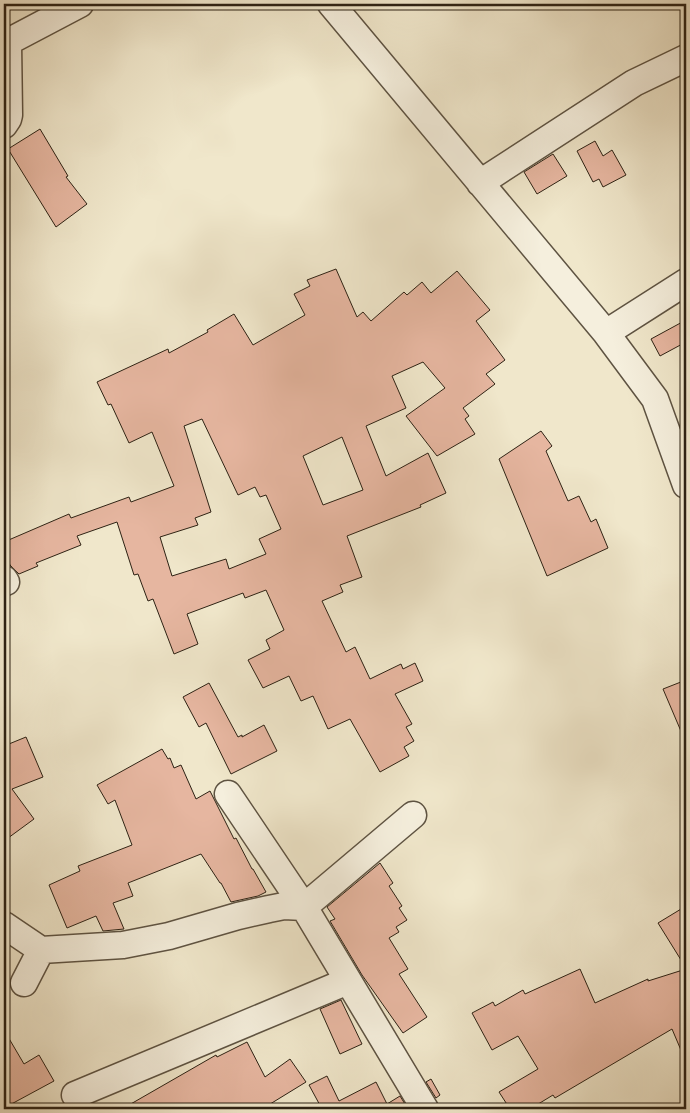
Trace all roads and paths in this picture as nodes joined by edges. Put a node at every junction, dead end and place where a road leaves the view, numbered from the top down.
1 (80, 4) edge
2 (331, 4) edge
3 (6, 43) edge
4 (686, 58) edge
5 (4, 125) edge
6 (480, 183) junction
7 (686, 282) edge
8 (606, 333) junction
9 (686, 485) edge
10 (228, 794) dead end
11 (413, 815) dead end
12 (304, 907) junction
13 (4, 925) edge
14 (41, 950) junction
15 (348, 981) junction
16 (24, 983) dead end
17 (76, 1095) dead end
18 (425, 1109) edge

1 - 3 street
2 - 6 street
3 - 5 street
4 - 6 street
6 - 8 street
7 - 8 street
8 - 9 street
10 - 12 street
11 - 12 street
12 - 14 street
12 - 15 street
13 - 14 street
14 - 16 street
15 - 17 street
15 - 18 street

